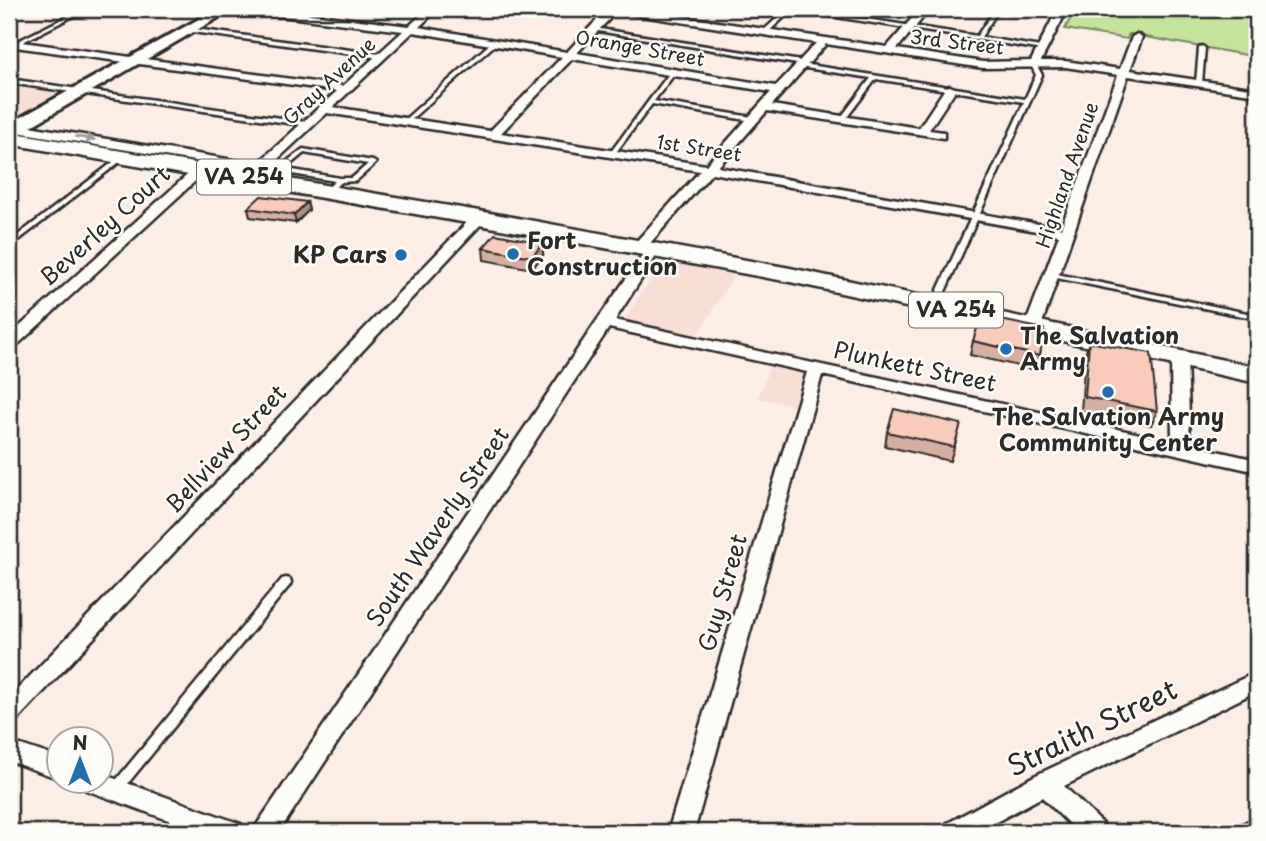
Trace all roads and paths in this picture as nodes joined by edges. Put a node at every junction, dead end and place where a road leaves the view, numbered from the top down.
1 (85, 9) edge
2 (226, 9) edge
3 (247, 9) edge
4 (433, 9) edge
5 (613, 9) edge
6 (792, 9) edge
7 (858, 9) edge
8 (925, 9) edge
9 (997, 9) edge
10 (1061, 12) dead end
11 (849, 18) junction
12 (910, 27) junction
13 (411, 29) junction
14 (594, 29) junction
15 (187, 30) junction
16 (765, 32) junction
17 (1137, 37) dead end
18 (978, 38) junction
19 (823, 41) junction
20 (495, 42) junction
21 (15, 44) joint
22 (1043, 48) junction
23 (1202, 48) dead end
24 (890, 51) junction
25 (571, 54) junction
26 (380, 56) junction
27 (135, 60) junction
28 (800, 64) junction
29 (1034, 65) junction
30 (673, 72) junction
31 (1124, 73) junction
32 (874, 77) junction
33 (9, 81) edge
34 (1199, 83) junction
35 (344, 89) junction
36 (950, 89) junction
37 (778, 90) junction
38 (79, 91) junction
39 (1257, 92) edge
40 (1027, 101) junction
41 (650, 102) junction
42 (763, 107) junction
43 (323, 108) junction
44 (752, 119) junction
45 (842, 120) junction
46 (405, 122) junction
47 (308, 124) junction
48 (922, 132) junction
49 (12, 133) edge
50 (940, 135) dead end
51 (492, 136) junction
52 (283, 148) junction
53 (303, 152) junction
54 (612, 154) junction
55 (323, 155) junction
56 (123, 158) junction
57 (316, 160) dead end
58 (709, 169) junction
59 (201, 170) junction
60 (255, 173) junction
61 (293, 175) junction
62 (334, 182) junction
63 (976, 215) junction
64 (479, 218) junction
65 (1068, 233) junction
66 (9, 245) edge
67 (646, 249) junction
68 (1052, 275) junction
69 (935, 305) junction
70 (1257, 317) edge
71 (604, 323) junction
72 (1033, 326) junction
73 (9, 344) edge
74 (1179, 358) junction
75 (816, 368) junction
76 (1257, 374) edge
77 (1181, 449) junction
78 (1257, 466) edge
79 (286, 582) dead end
80 (1257, 681) edge
81 (9, 713) edge
82 (9, 751) edge
83 (46, 764) edge
84 (116, 773) edge
85 (1045, 783) junction
86 (116, 789) edge
87 (1257, 823) edge
88 (232, 832) edge
89 (265, 832) edge
90 (681, 832) edge
91 (955, 832) edge
92 (1094, 832) edge
93 (1238, 832) edge

1 - 21 lane
2 - 15 street
3 - 13 street, Orange Street
4 - 13 street, Gray Avenue
5 - 14 street
5 - 16 street, 3rd Street
6 - 11 lane
6 - 16 lane
7 - 11 lane
8 - 12 street
9 - 18 lane
10 - 22 street
11 - 12 lane
12 - 18 lane
12 - 24 street
13 - 20 street, Orange Street
13 - 26 street, Gray Avenue
14 - 25 street
14 - 28 lane
15 - 26 lane
15 - 27 street
16 - 19 street, 3rd Street
17 - 31 street, Highland Avenue
18 - 22 lane
19 - 24 street, 3rd Street
19 - 28 street, South Waverly Street
20 - 25 street, Orange Street
20 - 46 lane
21 - 27 street
22 - 29 street
23 - 34 lane
24 - 29 street, 3rd Street
25 - 30 street, Orange Street
25 - 51 street
26 - 35 street, Gray Avenue
27 - 35 street
27 - 38 street
28 - 32 lane
28 - 37 street, South Waverly Street
29 - 31 street, 3rd Street
29 - 40 lane
30 - 37 street, Orange Street
30 - 41 lane
31 - 34 street, 3rd Street
31 - 65 street, Highland Avenue
32 - 36 lane
32 - 45 lane
33 - 38 lane
34 - 39 street, 3rd Street
35 - 43 street, Gray Avenue
36 - 40 lane
36 - 48 street
37 - 42 street, South Waverly Street
38 - 47 lane
38 - 49 street
40 - 63 lane
41 - 44 lane
41 - 54 lane
42 - 44 street, South Waverly Street
42 - 45 street
43 - 46 street, 1st Street
43 - 47 street, Gray Avenue
44 - 58 street, South Waverly Street
45 - 48 street
46 - 51 street, 1st Street
47 - 52 street, Gray Avenue
48 - 50 street
49 - 56 main road, VA 254
49 -> 60 street
51 - 54 street, 1st Street
52 - 53 lane
52 - 60 street, Gray Avenue
53 - 55 lane
53 - 61 lane
54 - 58 street, 1st Street
55 - 57 lane
55 - 62 lane
56 - 59 main road, VA 254
56 - 66 lane
58 - 63 street, 1st Street
58 - 67 street, South Waverly Street
59 - 60 main road, VA 254
59 - 73 street, Beverley Court
60 - 61 main road, VA 254
61 - 62 main road, VA 254
62 - 64 main road, VA 254
63 - 65 street, 1st Street
63 - 69 lane
64 - 67 main road, VA 254
64 - 81 street, Bellview Street
65 - 68 street, Highland Avenue
67 - 69 main road, VA 254
67 - 71 street, South Waverly Street
68 - 70 lane
68 - 72 street, Highland Avenue
69 - 72 main road, VA 254
71 - 75 street, Plunkett Street
71 - 89 street, South Waverly Street
72 - 74 main road, VA 254
74 - 76 main road, VA 254
74 - 77 street
75 - 77 street, Plunkett Street
75 - 90 street, Guy Street
77 - 78 street, Plunkett Street
79 - 84 lane
80 - 85 street, Straith Street
82 - 83 street
85 - 91 street, Straith Street
85 - 92 street
86 - 88 street
87 - 93 lane

